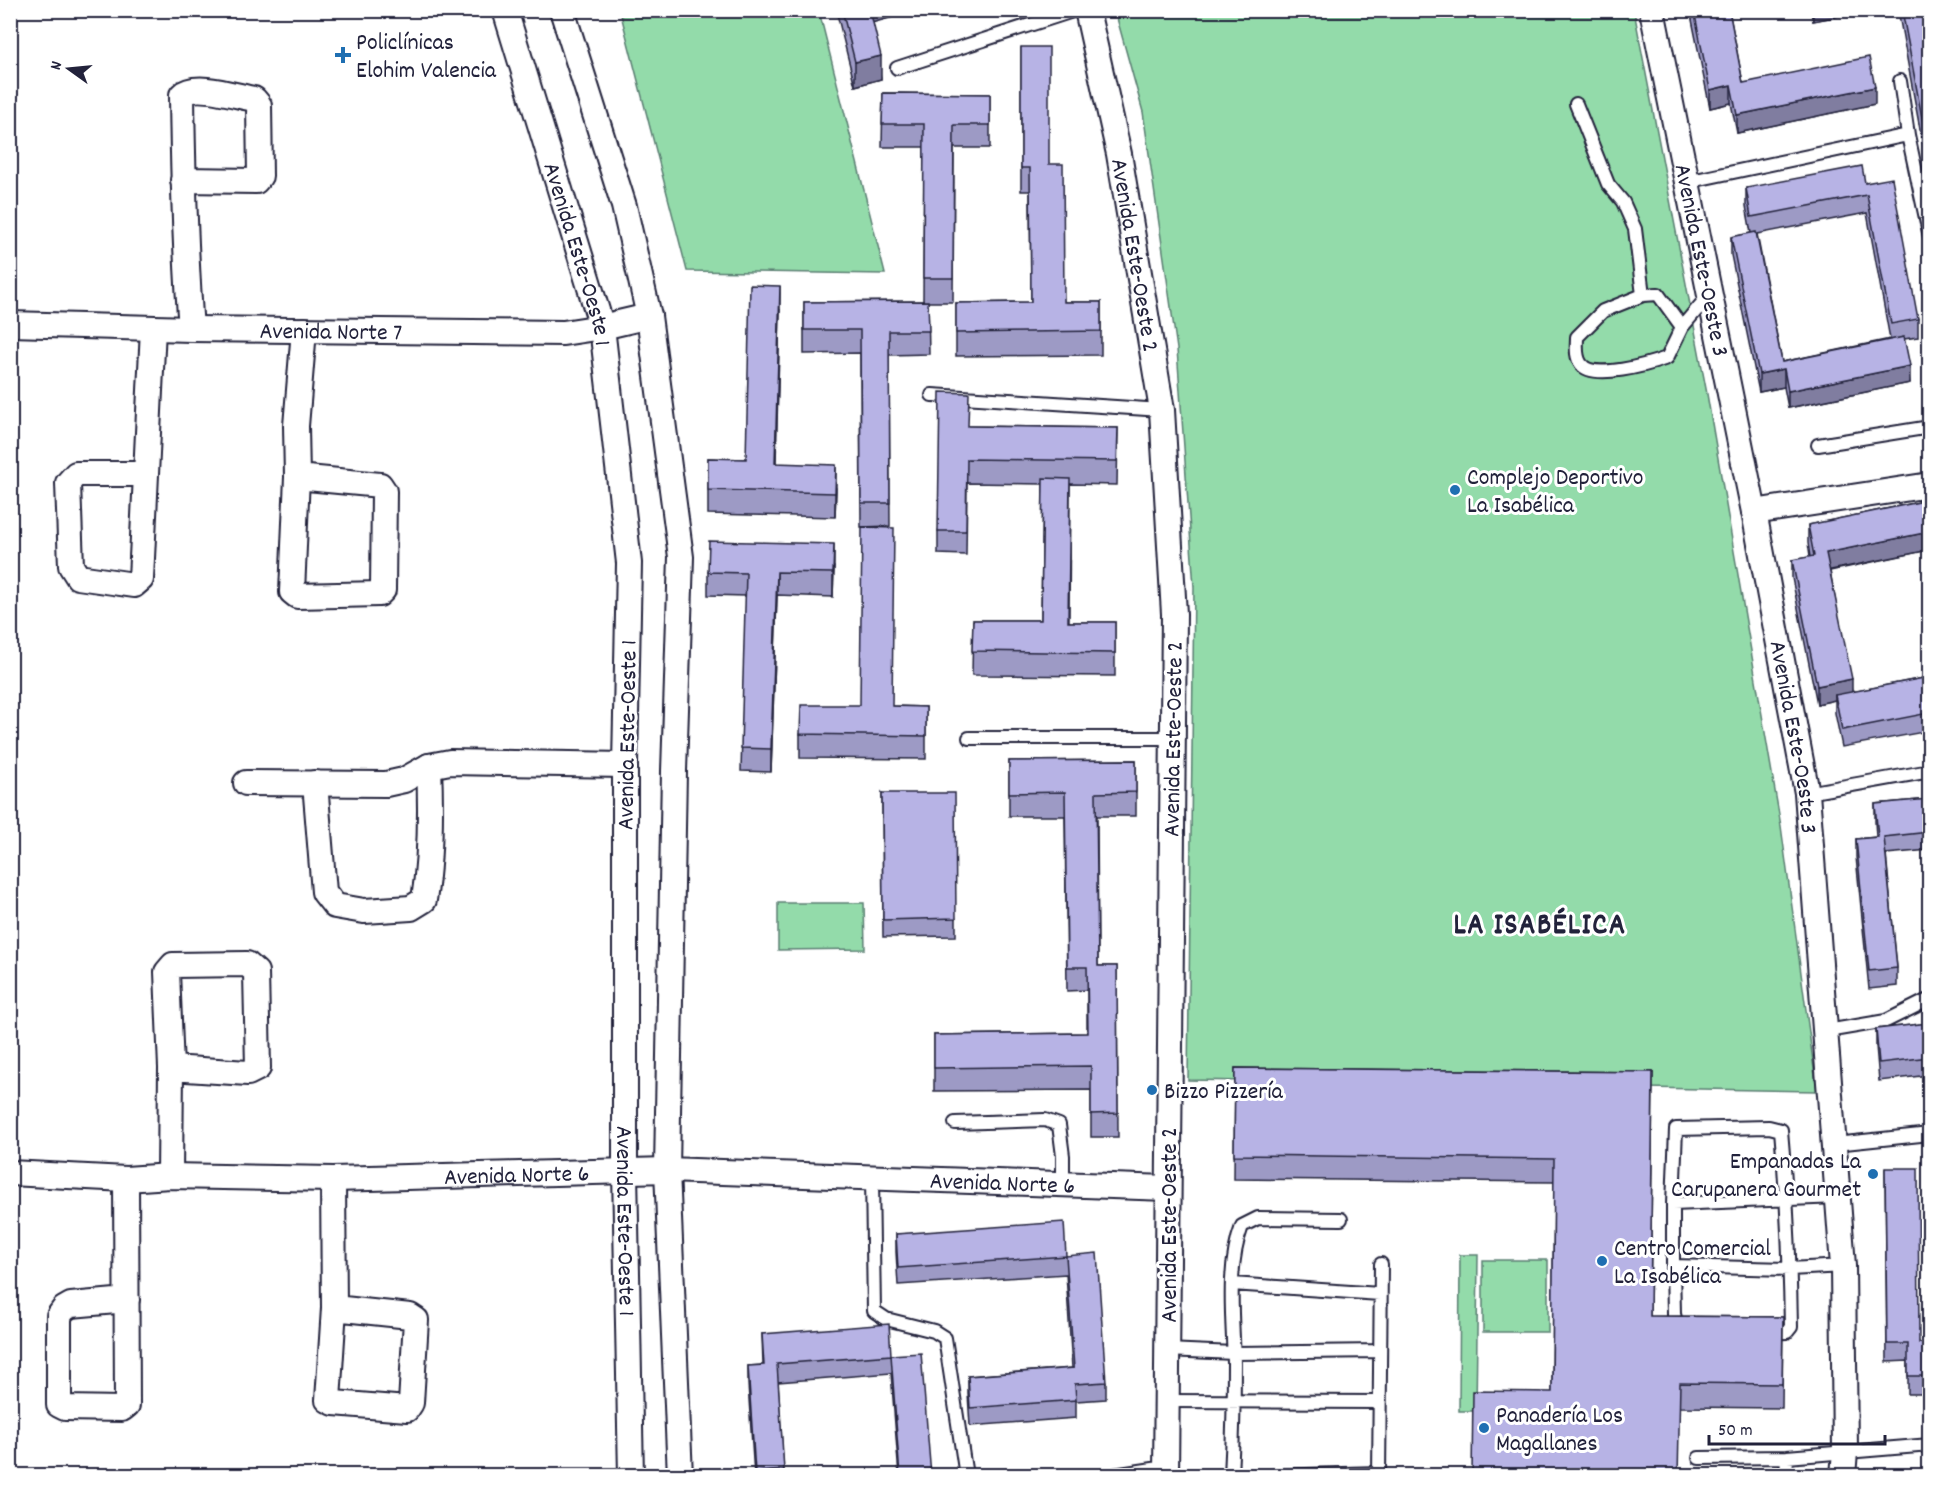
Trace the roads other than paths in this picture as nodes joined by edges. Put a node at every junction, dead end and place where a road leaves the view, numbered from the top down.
1 (505, 10) edge
2 (562, 10) edge
3 (1076, 10) edge
4 (1087, 10) edge
5 (1652, 10) edge
6 (897, 68) dead end
7 (1900, 81) dead end
8 (1576, 104) dead end
9 (1908, 135) junction
10 (183, 180) junction
11 (1686, 182) junction
12 (1929, 237) edge
13 (1710, 294) junction
14 (1643, 295) junction
15 (649, 316) junction
16 (10, 324) edge
17 (602, 327) junction
18 (1682, 327) junction
19 (153, 328) junction
20 (191, 329) junction
21 (304, 330) junction
22 (932, 395) dead end
23 (1162, 410) junction
24 (1929, 427) edge
25 (1818, 445) dead end
26 (146, 474) junction
27 (297, 477) junction
28 (1929, 485) edge
29 (1754, 513) junction
30 (969, 738) dead end
31 (1173, 738) junction
32 (625, 765) junction
33 (429, 766) junction
34 (1929, 771) edge
35 (246, 783) dead end
36 (315, 783) junction
37 (1807, 792) junction
38 (1929, 999) edge
39 (1827, 1030) junction
40 (171, 1068) junction
41 (955, 1123) dead end
42 (1929, 1134) edge
43 (1835, 1144) junction
44 (667, 1170) junction
45 (625, 1172) junction
46 (10, 1173) edge
47 (170, 1176) junction
48 (872, 1178) junction
49 (126, 1179) junction
50 (333, 1179) junction
51 (1063, 1185) junction
52 (1167, 1188) junction
53 (1839, 1197) junction
54 (1787, 1199) junction
55 (1673, 1204) junction
56 (1341, 1219) dead end
57 (1382, 1264) dead end
58 (1673, 1266) junction
59 (1844, 1266) junction
60 (1790, 1269) junction
61 (1232, 1284) junction
62 (1380, 1294) junction
63 (128, 1300) junction
64 (334, 1308) junction
65 (1754, 1333) edge
66 (1689, 1334) edge
67 (1167, 1350) junction
68 (1380, 1351) junction
69 (1234, 1353) junction
70 (1166, 1401) junction
71 (1234, 1401) junction
72 (1379, 1402) junction
73 (1929, 1445) edge
74 (1845, 1451) junction
75 (1787, 1457) junction
76 (1699, 1458) dead end
77 (1166, 1471) edge
78 (1379, 1474) edge
79 (631, 1476) edge
80 (680, 1476) edge
81 (966, 1476) edge
82 (1107, 1476) edge
83 (1231, 1476) edge
84 (1269, 1476) edge
85 (1786, 1476) edge
86 (1843, 1476) edge

1 - 17 street, Avenida Este-Oeste 1
2 - 15 street
3 - 6 lane
4 - 23 street, Avenida Este-Oeste 2
5 - 11 street, Avenida Este-Oeste 3
7 - 9 lane
8 - 14 lane
9 - 11 lane
9 - 12 lane
10 - 10 street
10 - 20 street
11 - 13 street, Avenida Este-Oeste 3
13 - 18 lane
13 - 29 street, Avenida Este-Oeste 3
14 - 18 lane
14 - 18 lane
15 - 17 street, Avenida Norte 7
15 - 44 street
16 - 19 street, Avenida Norte 7
17 - 21 street, Avenida Norte 7
17 - 32 street, Avenida Este-Oeste 1
19 - 20 street, Avenida Norte 7
19 - 26 street
20 - 21 street, Avenida Norte 7
21 - 27 street
22 - 23 lane
23 - 31 street, Avenida Este-Oeste 2
24 - 25 lane
26 - 26 street
27 - 27 street
28 - 29 street
29 - 37 street, Avenida Este-Oeste 3
30 - 31 lane
31 - 52 street, Avenida Este-Oeste 2
32 - 33 street
32 - 45 street, Avenida Este-Oeste 1
33 - 36 street
33 - 36 street
34 - 37 lane
35 - 36 street
37 - 39 street, Avenida Este-Oeste 3
38 - 39 lane
39 - 43 street, Avenida Este-Oeste 3
40 - 40 street
40 - 47 street
41 - 51 lane
42 - 43 lane
43 - 53 street, Avenida Este-Oeste 3
44 - 45 street, Avenida Norte 6
44 - 48 street, Avenida Norte 6
44 - 80 street
45 - 50 street, Avenida Norte 6
45 - 79 street, Avenida Este-Oeste 1
46 - 49 street, Avenida Norte 6
47 - 49 street, Avenida Norte 6
47 - 50 street, Avenida Norte 6
48 - 51 street, Avenida Norte 6
48 - 81 lane
49 - 63 street
50 - 64 street
51 - 52 street, Avenida Norte 6
52 - 67 street, Avenida Este-Oeste 2
53 - 54 lane
53 - 59 street, Avenida Este-Oeste 3
54 - 55 lane
54 - 55 lane
54 - 60 lane
55 - 58 lane
56 - 61 lane
57 - 62 lane
58 - 60 lane
58 - 66 lane
59 - 60 lane
59 - 74 street, Avenida Este-Oeste 3
60 - 65 lane
61 - 62 lane
61 - 69 lane
62 - 68 lane
63 - 63 street
64 - 64 street
67 - 69 lane
67 - 70 street, Avenida Este-Oeste 2
68 - 69 lane
68 - 72 lane
69 - 71 lane
70 - 71 lane
70 - 77 street, Avenida Este-Oeste 2
71 - 72 lane
71 - 83 lane
72 - 78 lane
73 - 74 lane
74 - 75 lane
74 - 86 street, Avenida Este-Oeste 3
75 - 76 lane
75 - 85 lane
77 - 82 lane
78 - 84 lane

